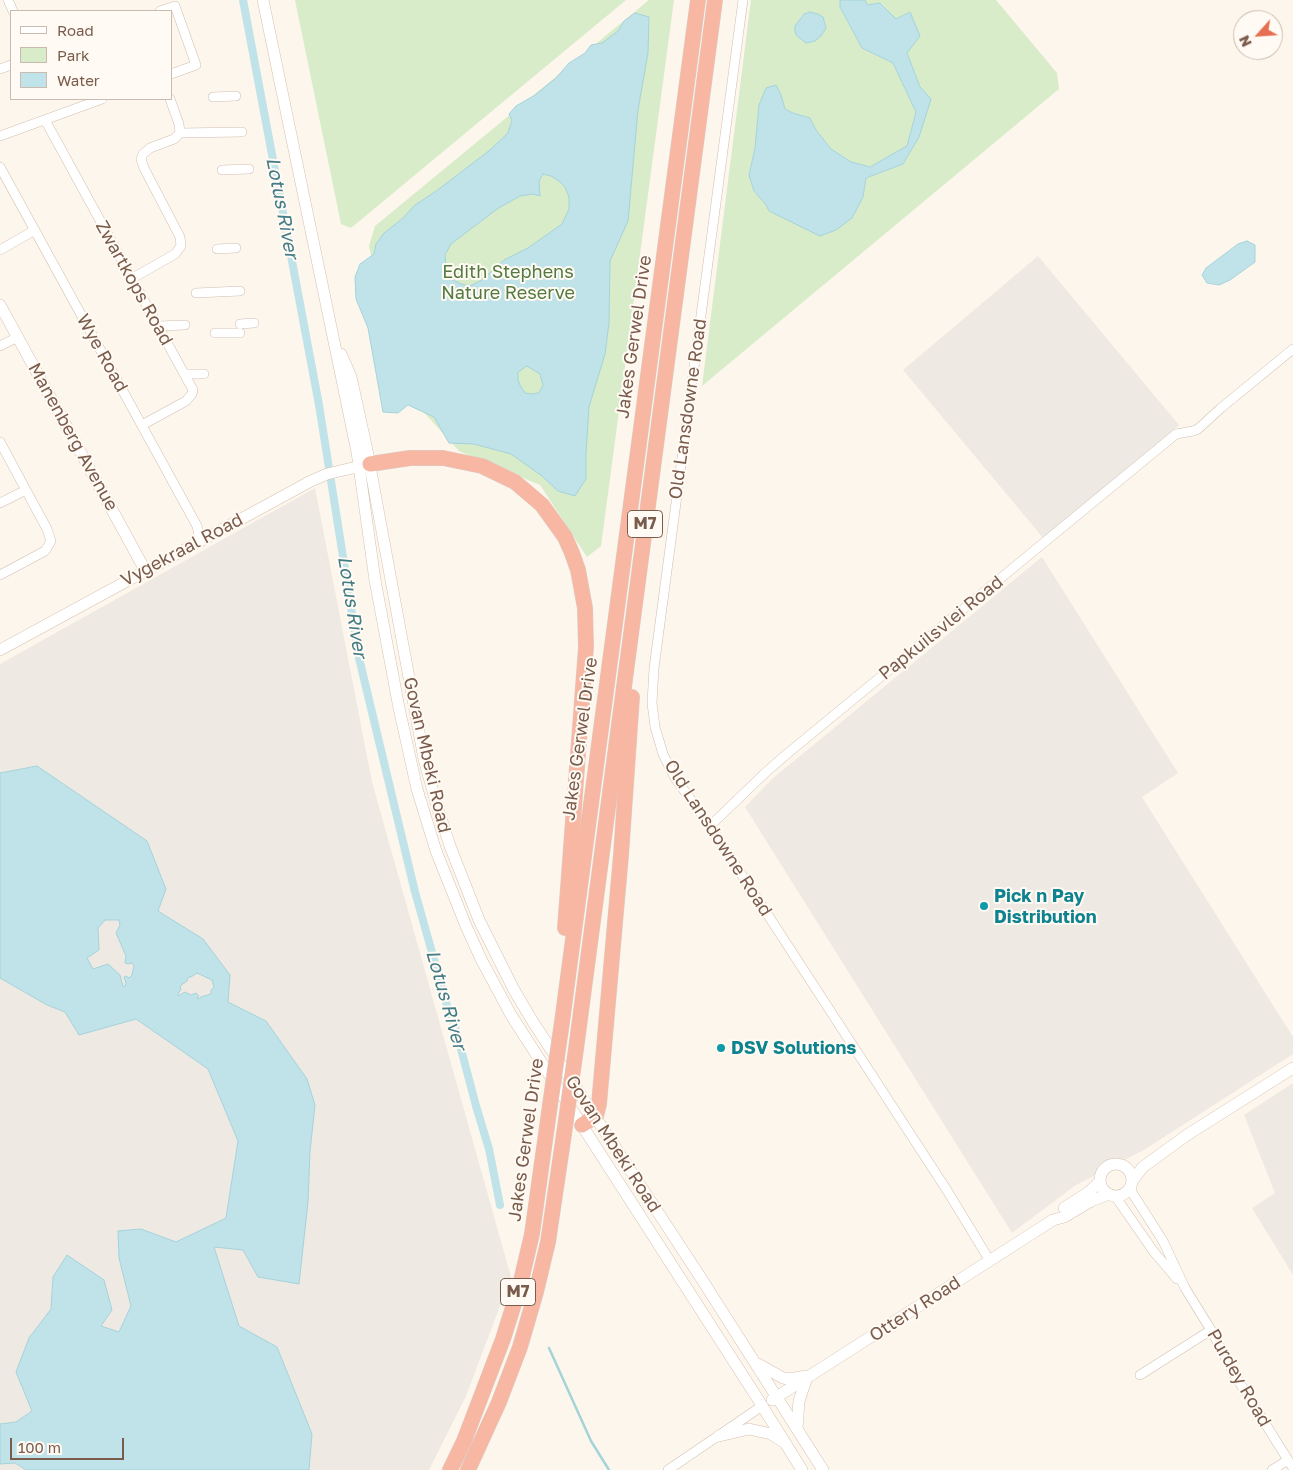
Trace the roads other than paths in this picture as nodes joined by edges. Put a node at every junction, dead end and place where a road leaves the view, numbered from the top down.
1 (263, 0) edge
2 (698, 0) edge
3 (715, 0) edge
4 (742, 0) edge
5 (163, 10) edge
6 (172, 74) edge
7 (236, 96) dead end
8 (213, 97) dead end
9 (99, 100) edge
10 (170, 100) edge
11 (45, 120) junction
12 (242, 132) dead end
13 (180, 133) junction
14 (0, 136) edge
15 (0, 167) edge
16 (249, 169) dead end
17 (222, 170) dead end
18 (35, 230) junction
19 (236, 248) dead end
20 (217, 249) dead end
21 (0, 250) edge
22 (131, 279) junction
23 (240, 291) dead end
24 (196, 293) dead end
25 (0, 305) edge
26 (254, 323) dead end
27 (185, 325) dead end
28 (158, 326) junction
29 (215, 333) dead end
30 (18, 336) junction
31 (0, 346) edge
32 (1293, 349) edge
33 (185, 374) junction
34 (204, 374) dead end
35 (142, 425) junction
36 (0, 442) edge
37 (365, 466) junction
38 (26, 490) junction
39 (0, 504) edge
40 (200, 541) junction
41 (639, 568) junction
42 (145, 570) junction
43 (0, 575) edge
44 (0, 650) edge
45 (710, 826) junction
46 (562, 1017) junction
47 (1293, 1068) edge
48 (596, 1116) junction
49 (582, 1125) junction
50 (1187, 1135) junction
51 (1121, 1165) junction
52 (1100, 1181) junction
53 (1131, 1184) junction
54 (1112, 1195) junction
55 (1053, 1220) junction
56 (990, 1261) junction
57 (1185, 1288) junction
58 (1211, 1330) junction
59 (755, 1362) junction
60 (1140, 1375) dead end
61 (809, 1376) junction
62 (777, 1397) junction
63 (762, 1406) junction
64 (797, 1428) junction
65 (719, 1436) junction
66 (787, 1446) junction
67 (1290, 1464) edge
68 (450, 1470) edge
69 (468, 1470) edge
70 (668, 1470) edge
71 (802, 1470) edge
72 (823, 1470) edge
73 (1272, 1470) edge

1 - 37 main road, Govan Mbeki Road
2 - 46 highway, Jakes Gerwel Drive / M7
3 - 41 highway, Jakes Gerwel Drive / M7
4 - 45 street, Old Lansdowne Road
5 - 6 street
7 - 8 street
9 - 11 street
10 - 13 street
11 - 14 street
11 - 22 street, Zwartkops Road
12 - 13 street
13 - 22 street
15 - 18 street, Wye Road
16 - 17 street
18 - 21 street
18 - 35 street, Wye Road
19 - 20 street
22 - 28 street, Zwartkops Road
23 - 24 street
25 - 30 main road, Manenberg Avenue
26 - 29 street
27 - 28 street
28 - 33 street, Zwartkops Road
30 - 31 street
30 - 42 main road, Manenberg Avenue
32 - 45 street, Papkuilsvlei Road
33 - 34 street
33 - 35 street, Zwartkops Road
35 - 40 street, Wye Road
36 - 38 street
37 - 40 main road, Vygekraal Road
37 - 46 highway
37 - 48 main road, Govan Mbeki Road
37 - 49 main road, Govan Mbeki Road
38 - 39 street
38 - 43 street
40 - 42 main road, Vygekraal Road
41 - 48 highway
41 - 69 highway, Jakes Gerwel Drive / M7, bridge
42 - 44 main road, Vygekraal Road
45 - 56 street, Old Lansdowne Road
46 - 68 highway, Jakes Gerwel Drive / M7, bridge
47 - 50 main road
48 - 49 highway
48 - 59 main road, Govan Mbeki Road
49 - 63 main road, Govan Mbeki Road
50 - 51 main road
50 - 53 main road
51 - 52 main road
51 - 53 main road
52 - 54 main road
52 - 55 main road, Ottery Road
53 - 54 main road
53 - 57 street, Purdey Road
54 - 55 main road, Ottery Road
54 - 57 street, Purdey Road
55 - 56 main road, Ottery Road
56 - 61 main road, Ottery Road
57 - 58 street, Purdey Road
58 - 60 street
58 - 67 street, Purdey Road
59 - 61 main road
59 - 62 main road, Govan Mbeki Road
61 - 62 main road, Ottery Road
61 - 64 main road
62 - 63 main road, Ottery Road
62 - 64 main road, Govan Mbeki Road
63 - 65 street
63 - 66 main road, Govan Mbeki Road
64 - 72 main road, Govan Mbeki Road
65 - 66 main road
65 - 70 street
66 - 71 main road, Govan Mbeki Road
67 - 73 street

